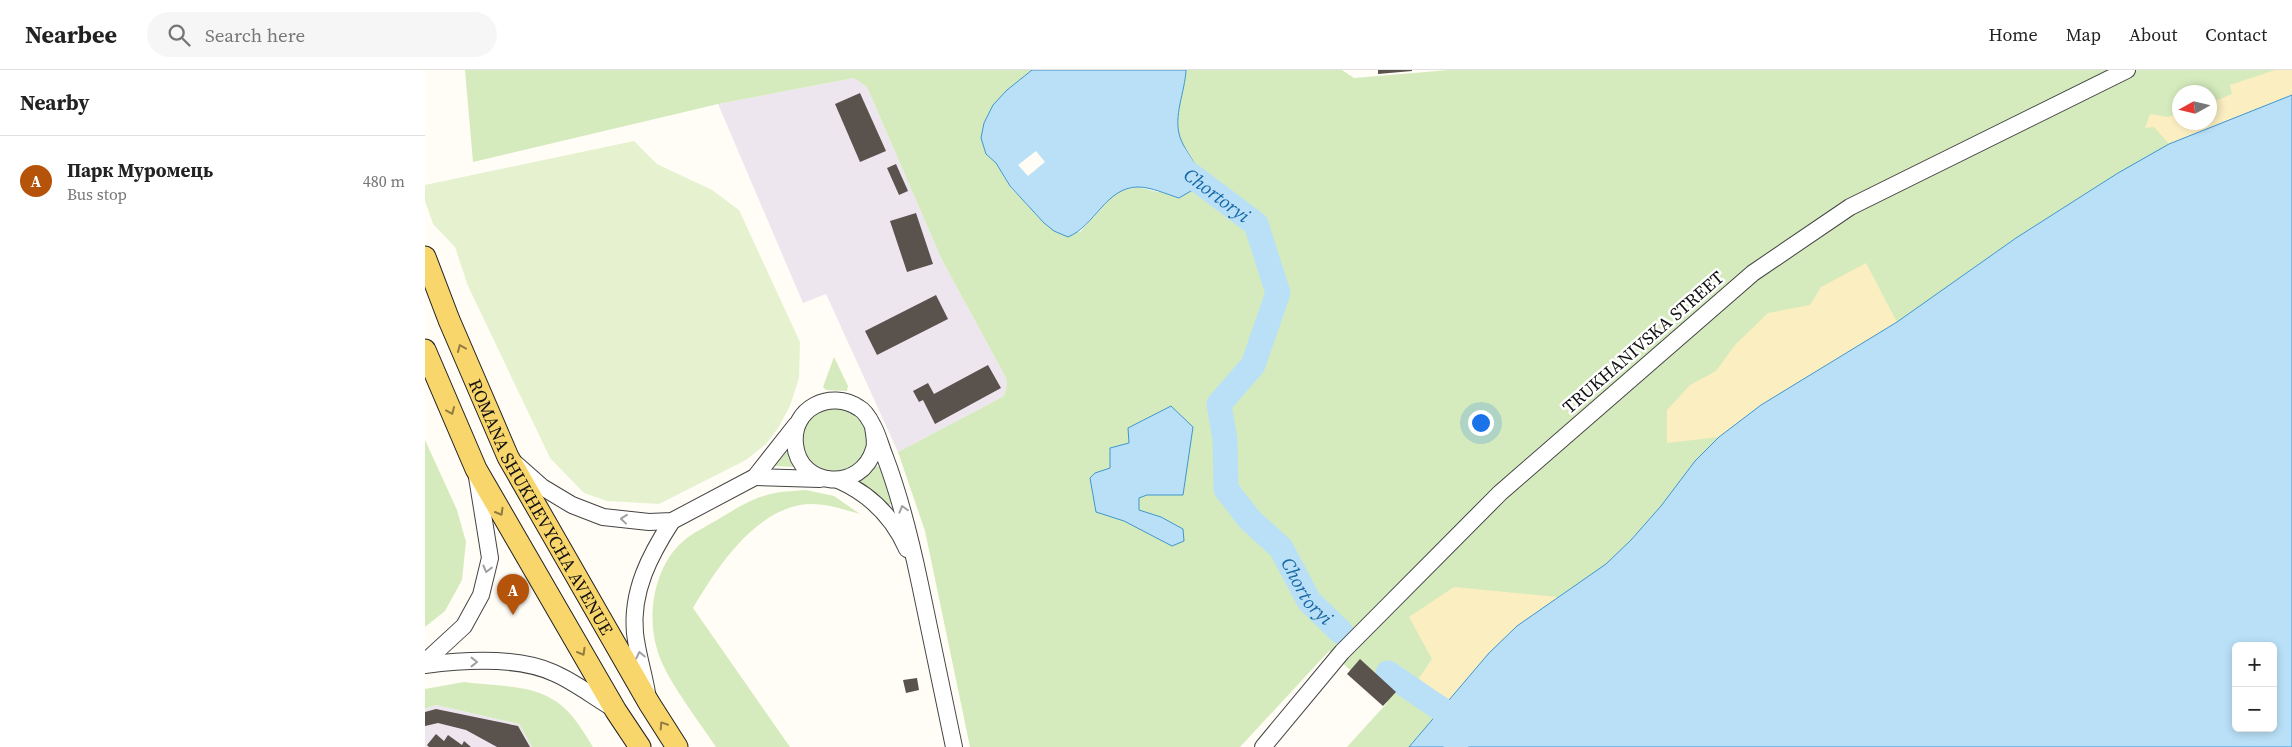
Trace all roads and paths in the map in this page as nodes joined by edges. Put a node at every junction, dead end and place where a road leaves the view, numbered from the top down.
1 (2127, 70) edge
2 (425, 257) edge
3 (425, 350) edge
4 (800, 419) junction
5 (873, 426) junction
6 (508, 457) junction
7 (476, 470) junction
8 (755, 478) junction
9 (832, 480) junction
10 (672, 521) junction
11 (918, 574) junction
12 (425, 664) edge
13 (649, 703) junction
14 (616, 711) junction
15 (640, 747) edge
16 (677, 747) edge
17 (954, 747) edge
18 (1263, 747) edge

1 - 18 street, TRUKHANIVSKA STREET
6 -> 2 main road, ROMANA SHUKHEVYCHA AVENUE
3 -> 7 main road, ROMANA SHUKHEVYCHA AVENUE
4 - 5 street
4 - 8 street
4 - 9 street
5 - 9 street
11 -> 5 street
10 -> 6 street
6 - 13 main road, ROMANA SHUKHEVYCHA AVENUE
7 -> 12 street
7 -> 14 main road, ROMANA SHUKHEVYCHA AVENUE
8 - 9 street
8 - 10 street
9 - 11 street
13 -> 10 street
11 - 17 street
12 -> 14 street
16 -> 13 main road, ROMANA SHUKHEVYCHA AVENUE
14 - 15 main road, ROMANA SHUKHEVYCHA AVENUE

